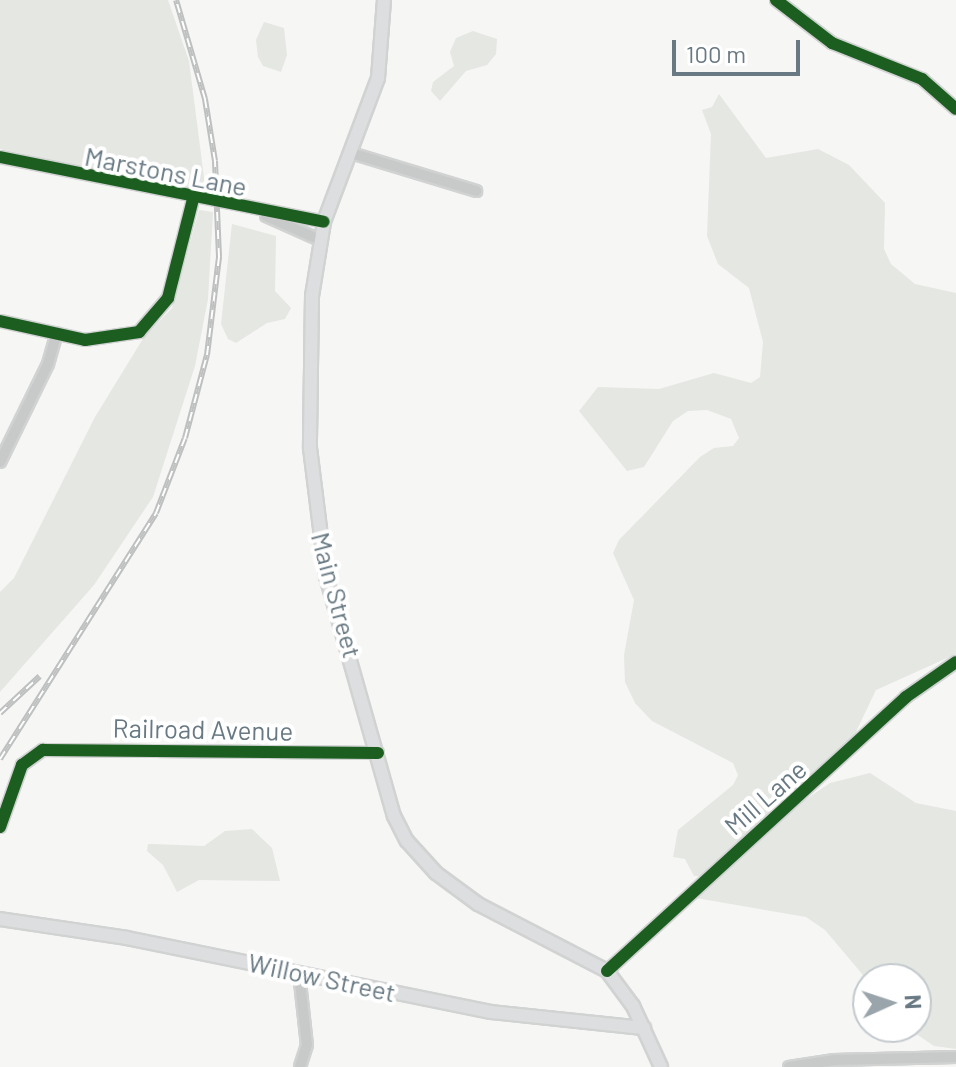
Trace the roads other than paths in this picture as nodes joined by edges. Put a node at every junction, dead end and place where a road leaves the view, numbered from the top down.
1 (384, 0) edge
2 (776, 0) edge
3 (956, 109) edge
4 (351, 153) junction
5 (0, 157) edge
6 (476, 191) dead end
7 (193, 199) junction
8 (257, 212) junction
9 (324, 222) junction
10 (320, 240) junction
11 (0, 321) edge
12 (57, 333) junction
13 (0, 462) edge
14 (956, 662) edge
15 (378, 753) junction
16 (0, 827) edge
17 (0, 919) edge
18 (607, 971) junction
19 (299, 973) junction
20 (644, 1028) junction
21 (956, 1057) edge
22 (300, 1067) edge
23 (661, 1067) edge
24 (789, 1067) edge

1 - 4 main road, Main Street
2 - 3 street
4 - 6 street
4 - 9 main road, Main Street
5 - 7 street, Marstons Lane
7 - 8 street, Marstons Lane
7 - 12 street
8 - 9 street, Marstons Lane
8 - 10 street, Marstons Lane
9 - 10 main road, Main Street
10 - 15 main road, Main Street
11 - 12 street
12 - 13 street
14 - 18 street, Mill Lane
15 - 16 street, Railroad Avenue
15 - 18 main road, Main Street
17 - 19 main road, Willow Street
18 - 20 main road, Main Street
19 - 20 main road, Willow Street
19 - 22 street
20 - 23 main road, Main Street
21 - 24 street

